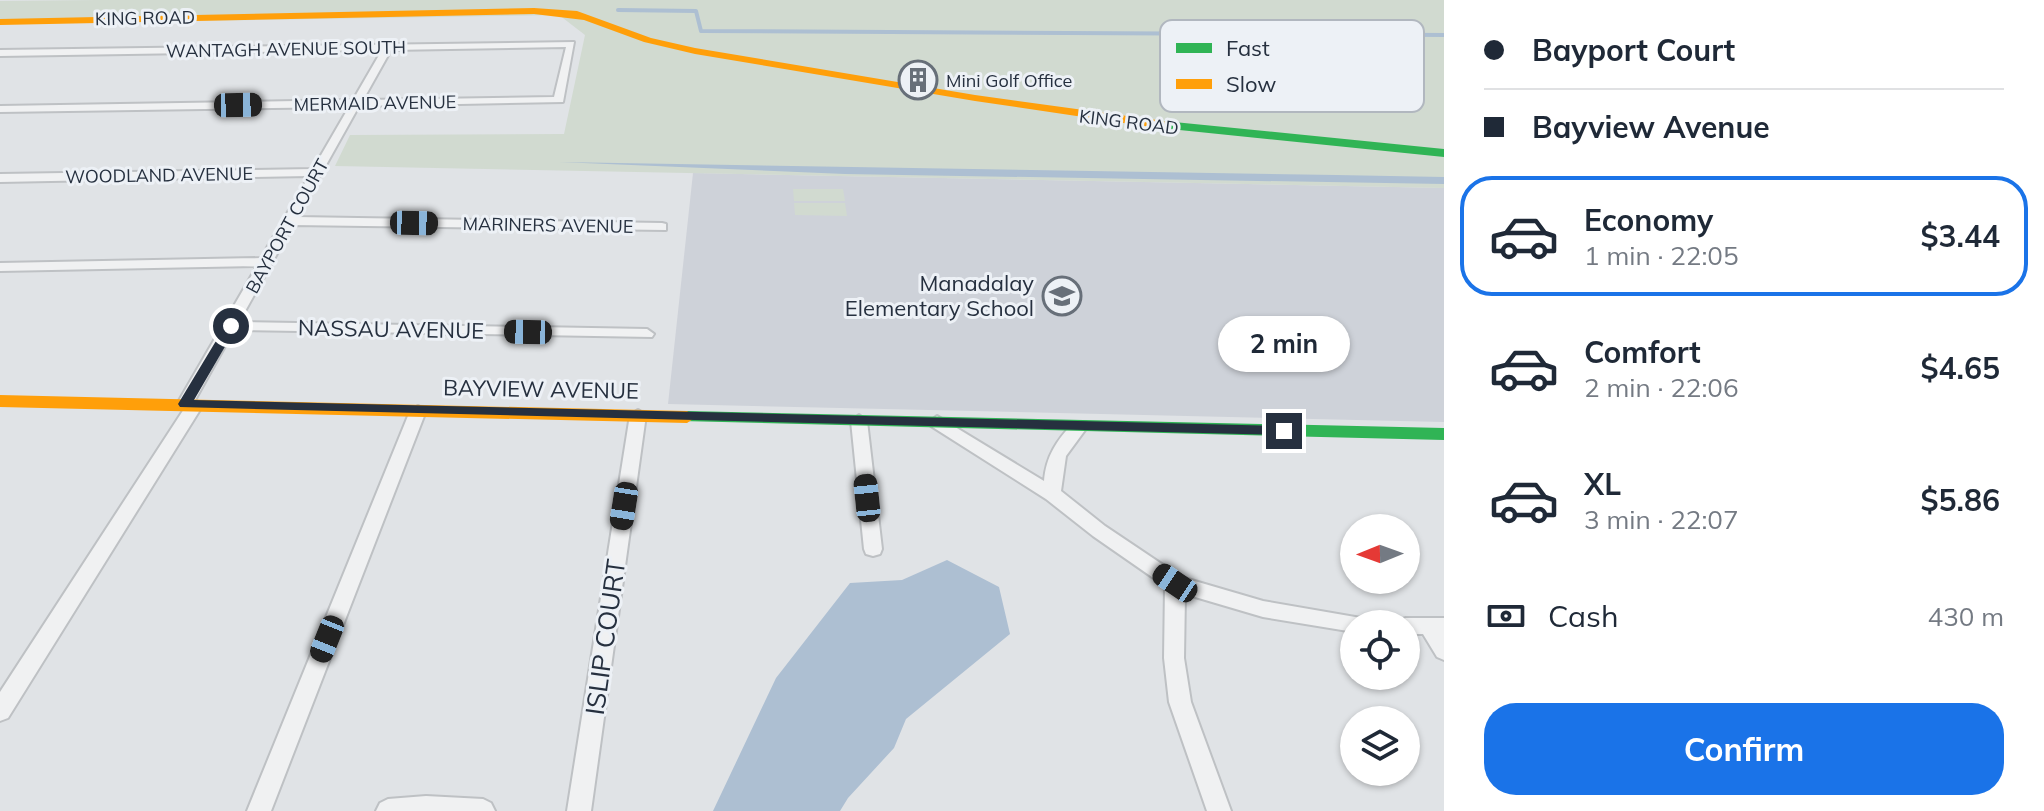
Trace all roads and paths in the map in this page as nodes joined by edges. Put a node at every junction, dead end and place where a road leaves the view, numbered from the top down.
1 (0, 22) edge
2 (388, 47) junction
3 (0, 53) edge
4 (559, 100) joint
5 (357, 103) junction
6 (0, 109) edge
7 (1444, 153) edge
8 (317, 172) junction
9 (0, 178) edge
10 (290, 221) junction
11 (662, 227) dead end
12 (267, 262) junction
13 (0, 267) edge
14 (231, 326) junction
15 (647, 334) dead end
16 (0, 401) edge
17 (190, 405) junction
18 (418, 411) junction
19 (638, 415) junction
20 (859, 421) junction
21 (937, 422) junction
22 (1080, 426) junction
23 (1444, 434) edge
24 (1052, 494) junction
25 (873, 549) dead end
26 (1175, 583) junction
27 (1340, 622) edge
28 (1436, 626) edge
29 (1444, 651) edge
30 (0, 711) edge
31 (259, 811) edge
32 (388, 811) edge
33 (483, 811) edge
34 (579, 811) edge
35 (1219, 811) edge

1 - 7 street, KING ROAD
2 - 3 street, WANTAGH AVENUE SOUTH
2 - 4 street, WANTAGH AVENUE SOUTH
2 - 5 street, BAYPORT COURT
4 - 5 street, MERMAID AVENUE
5 - 6 street, MERMAID AVENUE
5 - 8 street, BAYPORT COURT
8 - 9 street, WOODLAND AVENUE
8 - 10 street, BAYPORT COURT
10 - 11 street, MARINERS AVENUE
10 - 12 street, BAYPORT COURT
12 - 13 street
12 - 14 street, BAYPORT COURT
14 - 15 street, NASSAU AVENUE
14 - 17 street, BAYPORT COURT
16 - 17 street, BAYVIEW AVENUE
17 - 18 street, BAYVIEW AVENUE
17 - 30 street, BAYPORT COURT
18 - 19 street, BAYVIEW AVENUE
18 - 31 street
19 - 20 street, BAYVIEW AVENUE
19 - 34 street, ISLIP COURT
20 - 21 street, BAYVIEW AVENUE
20 - 25 street
21 - 22 street, BAYVIEW AVENUE
21 - 24 street
22 - 23 street, BAYVIEW AVENUE
22 - 24 street
24 - 26 street
26 - 27 street
26 - 35 street
28 - 29 street
32 - 33 street

